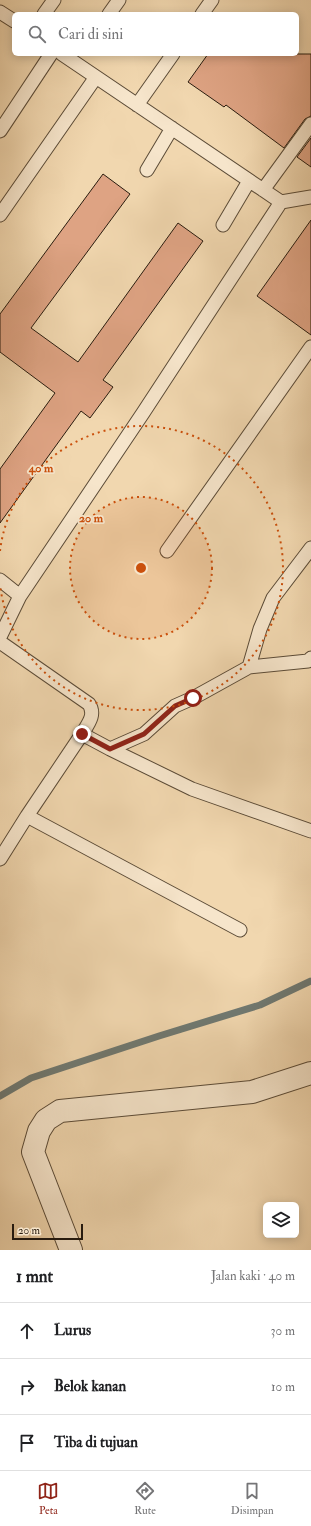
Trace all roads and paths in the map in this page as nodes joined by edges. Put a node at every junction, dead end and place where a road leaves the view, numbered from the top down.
1 (54, 0) edge
2 (118, 0) edge
3 (212, 0) edge
4 (0, 12) edge
5 (45, 12) edge
6 (110, 12) edge
7 (203, 12) edge
8 (12, 20) edge
9 (50, 56) edge
10 (69, 56) edge
11 (172, 56) edge
12 (79, 59) edge
13 (96, 77) junction
14 (137, 105) junction
15 (311, 124) edge
16 (172, 128) junction
17 (0, 131) edge
18 (147, 170) dead end
19 (249, 181) junction
20 (263, 190) junction
21 (311, 197) edge
22 (281, 202) junction
23 (0, 215) edge
24 (223, 224) dead end
25 (311, 347) edge
26 (311, 548) edge
27 (167, 551) dead end
28 (0, 580) edge
29 (20, 596) junction
30 (0, 636) edge
31 (0, 642) edge
32 (311, 658) edge
33 (249, 667) junction
34 (82, 734) junction
35 (110, 749) junction
36 (27, 816) junction
37 (311, 831) edge
38 (0, 859) edge
39 (240, 930) dead end
40 (311, 1073) edge
41 (71, 1250) edge

1 - 5 lane
2 - 6 lane
3 - 7 lane
4 - 8 lane
9 - 17 lane
10 - 12 lane
11 - 14 lane
12 - 13 lane
13 - 14 lane
13 - 23 lane
14 - 16 lane
15 - 20 lane
16 - 18 lane
16 - 19 lane
19 - 20 lane
19 - 24 lane
20 - 22 lane
21 - 22 lane
22 - 29 lane
25 - 27 lane
26 - 33 lane
28 - 29 lane
29 - 30 lane
31 - 34 lane
32 - 33 lane
33 - 35 lane
34 - 35 lane
34 - 36 lane
35 - 37 lane
36 - 38 lane
36 - 39 lane
40 - 41 street

